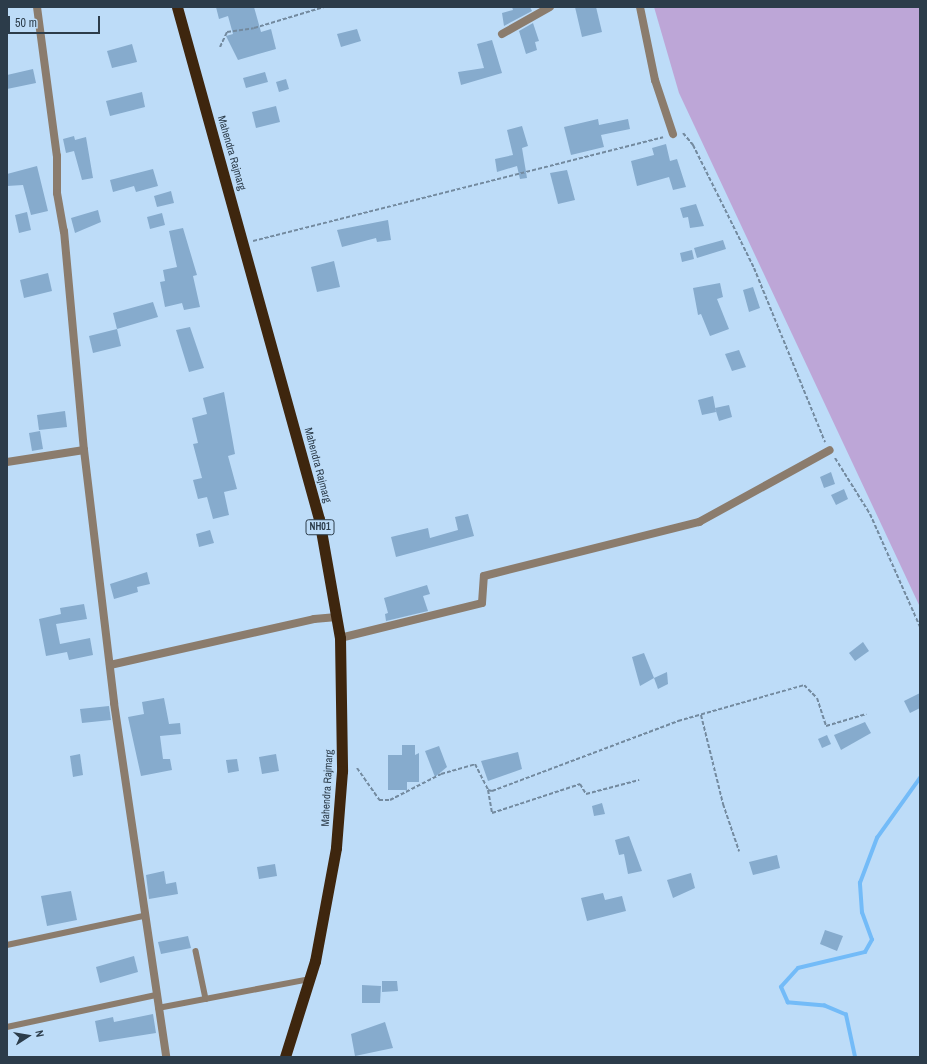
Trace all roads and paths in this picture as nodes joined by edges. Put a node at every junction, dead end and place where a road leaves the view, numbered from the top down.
1 (37, 7) edge
2 (177, 7) edge
3 (324, 7) edge
4 (550, 7) edge
5 (640, 7) edge
6 (502, 34) dead end
7 (220, 46) dead end
8 (673, 134) junction
9 (244, 244) junction
10 (84, 450) junction
11 (830, 450) junction
12 (7, 462) edge
13 (337, 617) junction
14 (920, 627) edge
15 (340, 638) junction
16 (110, 665) junction
17 (866, 714) dead end
18 (701, 715) junction
19 (357, 768) dead end
20 (640, 780) dead end
21 (488, 790) junction
22 (739, 851) dead end
23 (144, 916) junction
24 (7, 945) edge
25 (196, 951) dead end
26 (310, 979) junction
27 (156, 995) junction
28 (206, 999) junction
29 (158, 1008) junction
30 (7, 1027) edge
31 (166, 1057) edge
32 (285, 1057) edge

1 - 10 street
2 - 9 highway, Mahendra Rajmarg / NH01
3 - 7 path
4 - 6 street
5 - 8 street
8 - 9 path
8 - 11 path
9 - 13 highway, Mahendra Rajmarg / NH01
10 - 12 street
10 - 16 street
11 - 14 path
11 - 15 street
13 - 15 highway, Mahendra Rajmarg / NH01
13 - 16 street
15 - 26 highway, Mahendra Rajmarg / NH01
16 - 23 street
17 - 18 path
18 - 21 path
18 - 22 path
19 - 21 path
20 - 21 path
23 - 24 lane
23 - 27 street
25 - 28 lane
26 - 28 lane
26 - 32 highway, Mahendra Rajmarg / NH01
27 - 29 street
27 - 30 lane
28 - 29 lane
29 - 31 street

